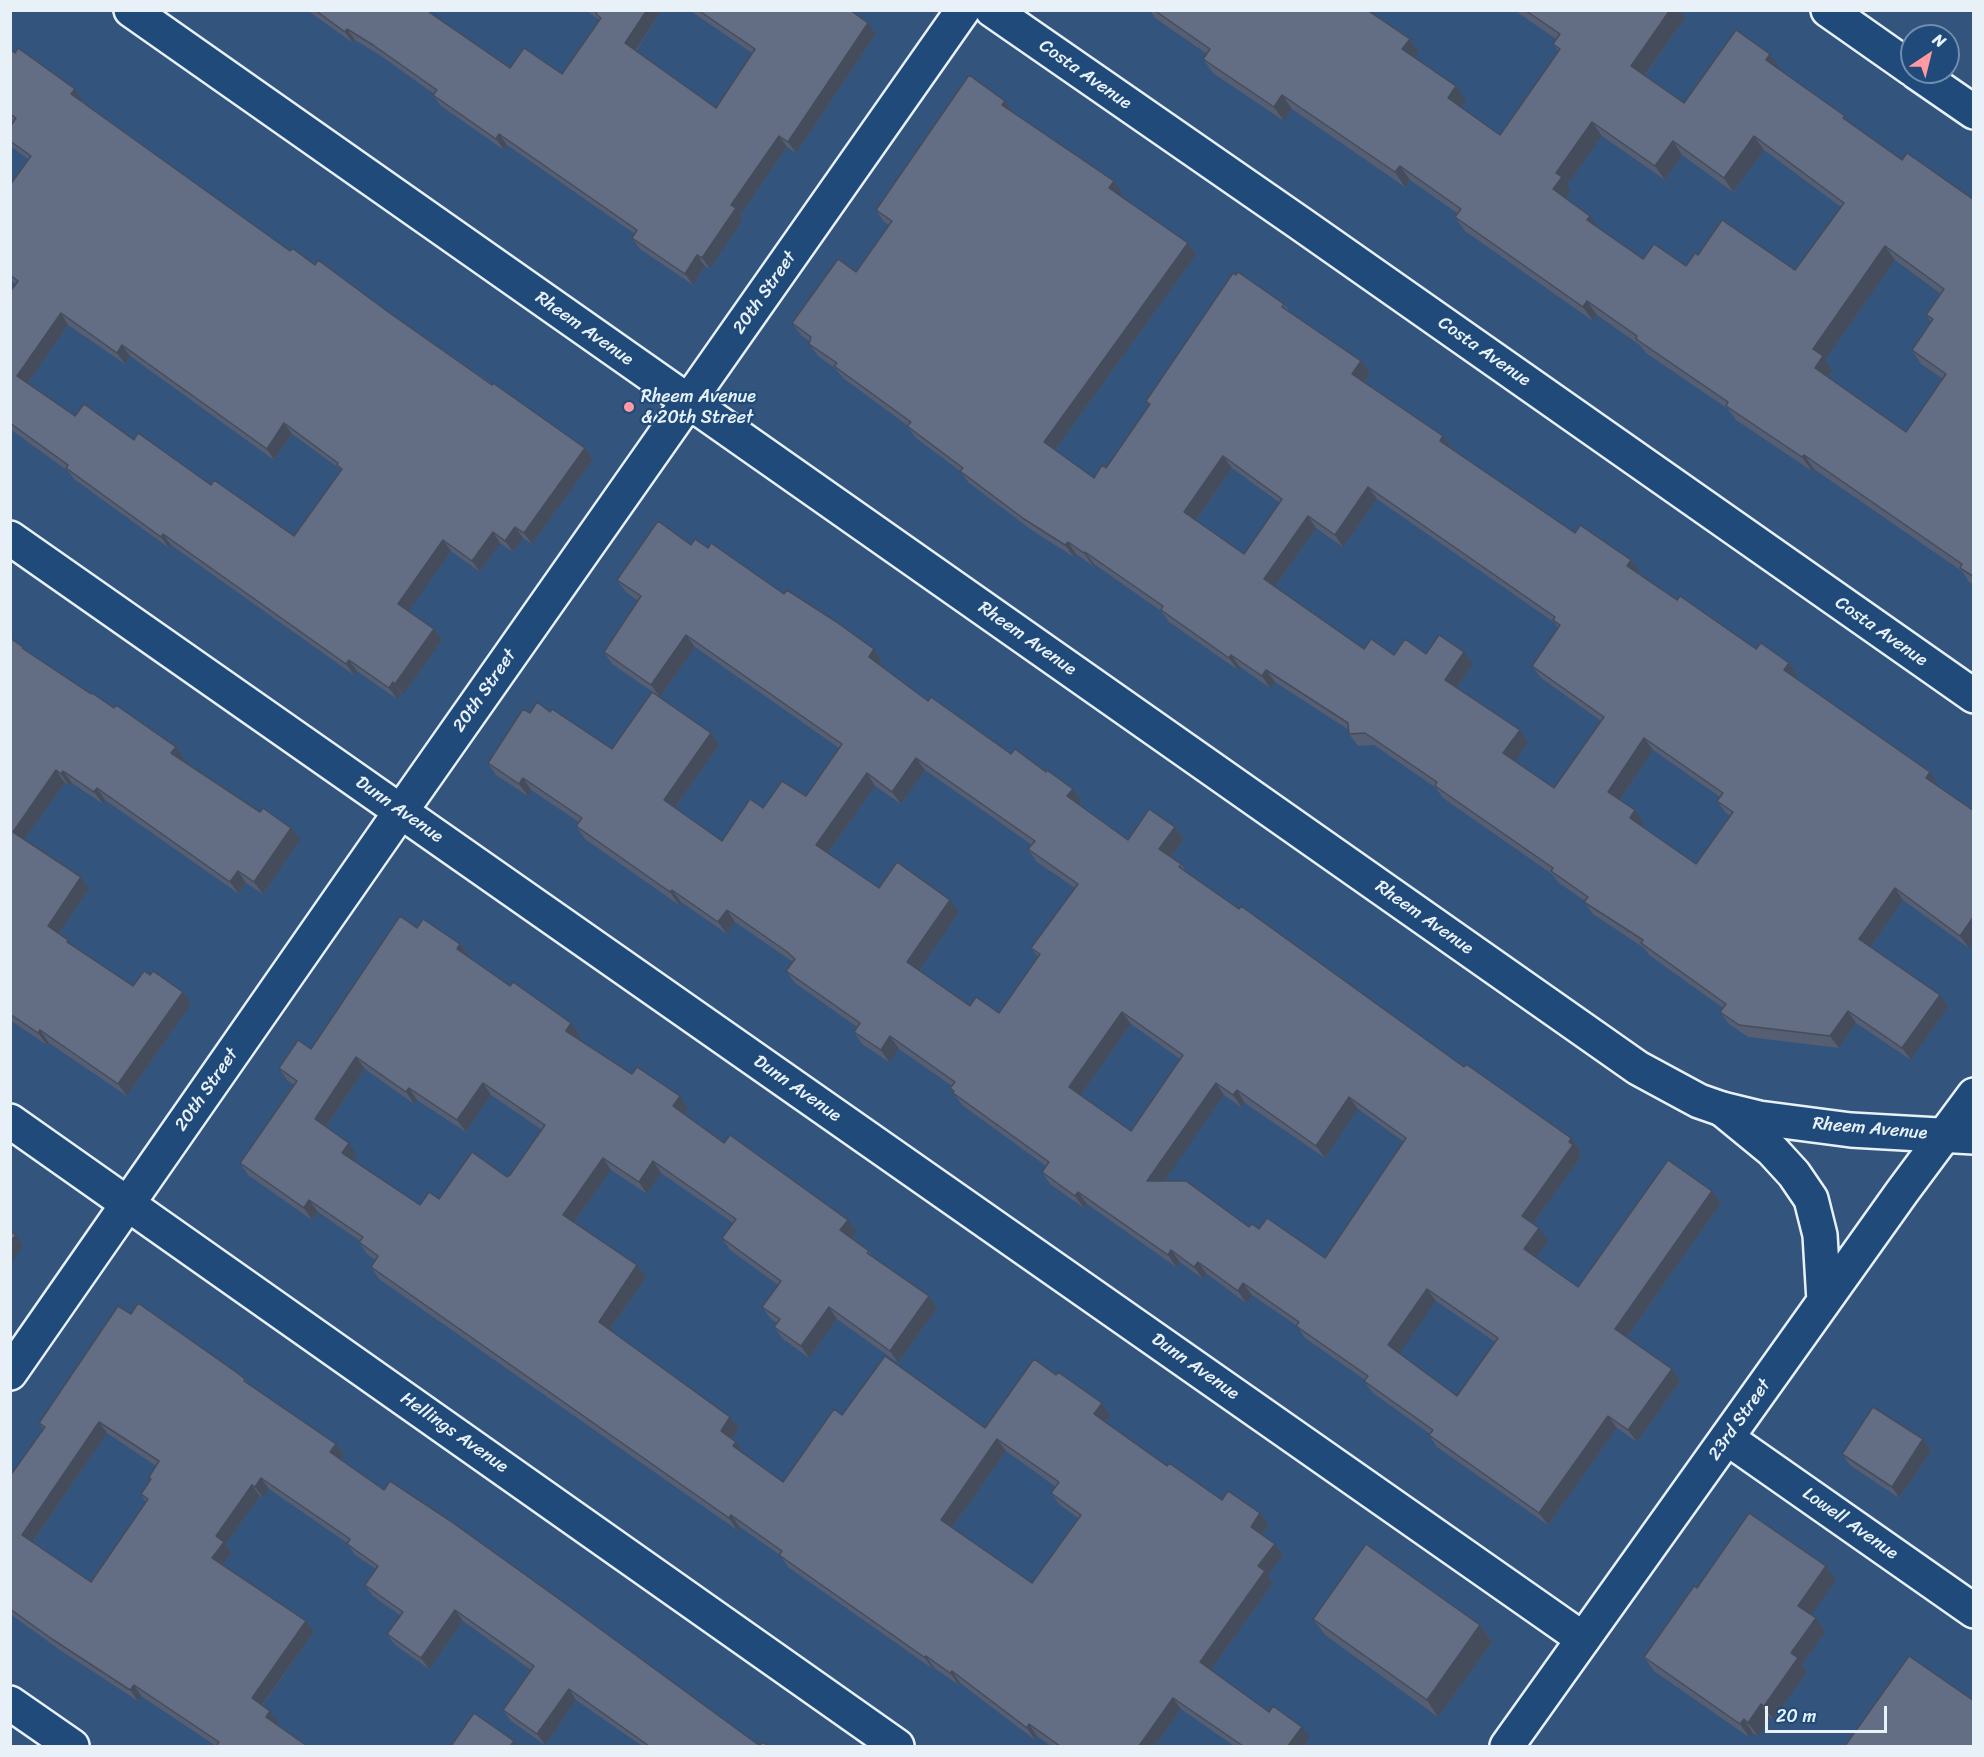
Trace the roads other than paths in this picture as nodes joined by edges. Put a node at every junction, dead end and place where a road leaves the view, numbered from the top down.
1 (131, 10) edge
2 (963, 10) edge
3 (992, 10) edge
4 (1828, 10) edge
5 (1900, 61) edge
6 (1933, 84) edge
7 (1974, 112) edge
8 (688, 402) junction
9 (10, 538) edge
10 (1974, 696) edge
11 (401, 811) junction
12 (1974, 1095) edge
13 (1722, 1109) junction
14 (10, 1121) edge
15 (1959, 1136) edge
16 (128, 1203) junction
17 (1824, 1301) junction
18 (10, 1373) edge
19 (1727, 1438) junction
20 (1974, 1611) edge
21 (1583, 1639) junction
22 (10, 1702) edge
23 (72, 1746) edge
24 (897, 1746) edge
25 (1507, 1746) edge

1 - 8 street, Rheem Avenue
2 - 8 street, 20th Street
3 - 10 street, Costa Avenue
4 - 5 street
6 - 7 street
8 - 11 street, 20th Street
8 - 13 street, Rheem Avenue
9 - 11 street, Dunn Avenue
11 - 16 street, 20th Street
11 - 21 street, Dunn Avenue
12 - 15 street, 23rd Street
13 - 15 street, Rheem Avenue
13 - 17 street
14 - 16 street, Hellings Avenue
15 - 17 street, 23rd Street
16 - 18 street, 20th Street
16 - 24 street, Hellings Avenue
17 - 19 street, 23rd Street
19 - 20 street, Lowell Avenue
19 - 21 street, 23rd Street
21 - 25 street, 23rd Street
22 - 23 street

